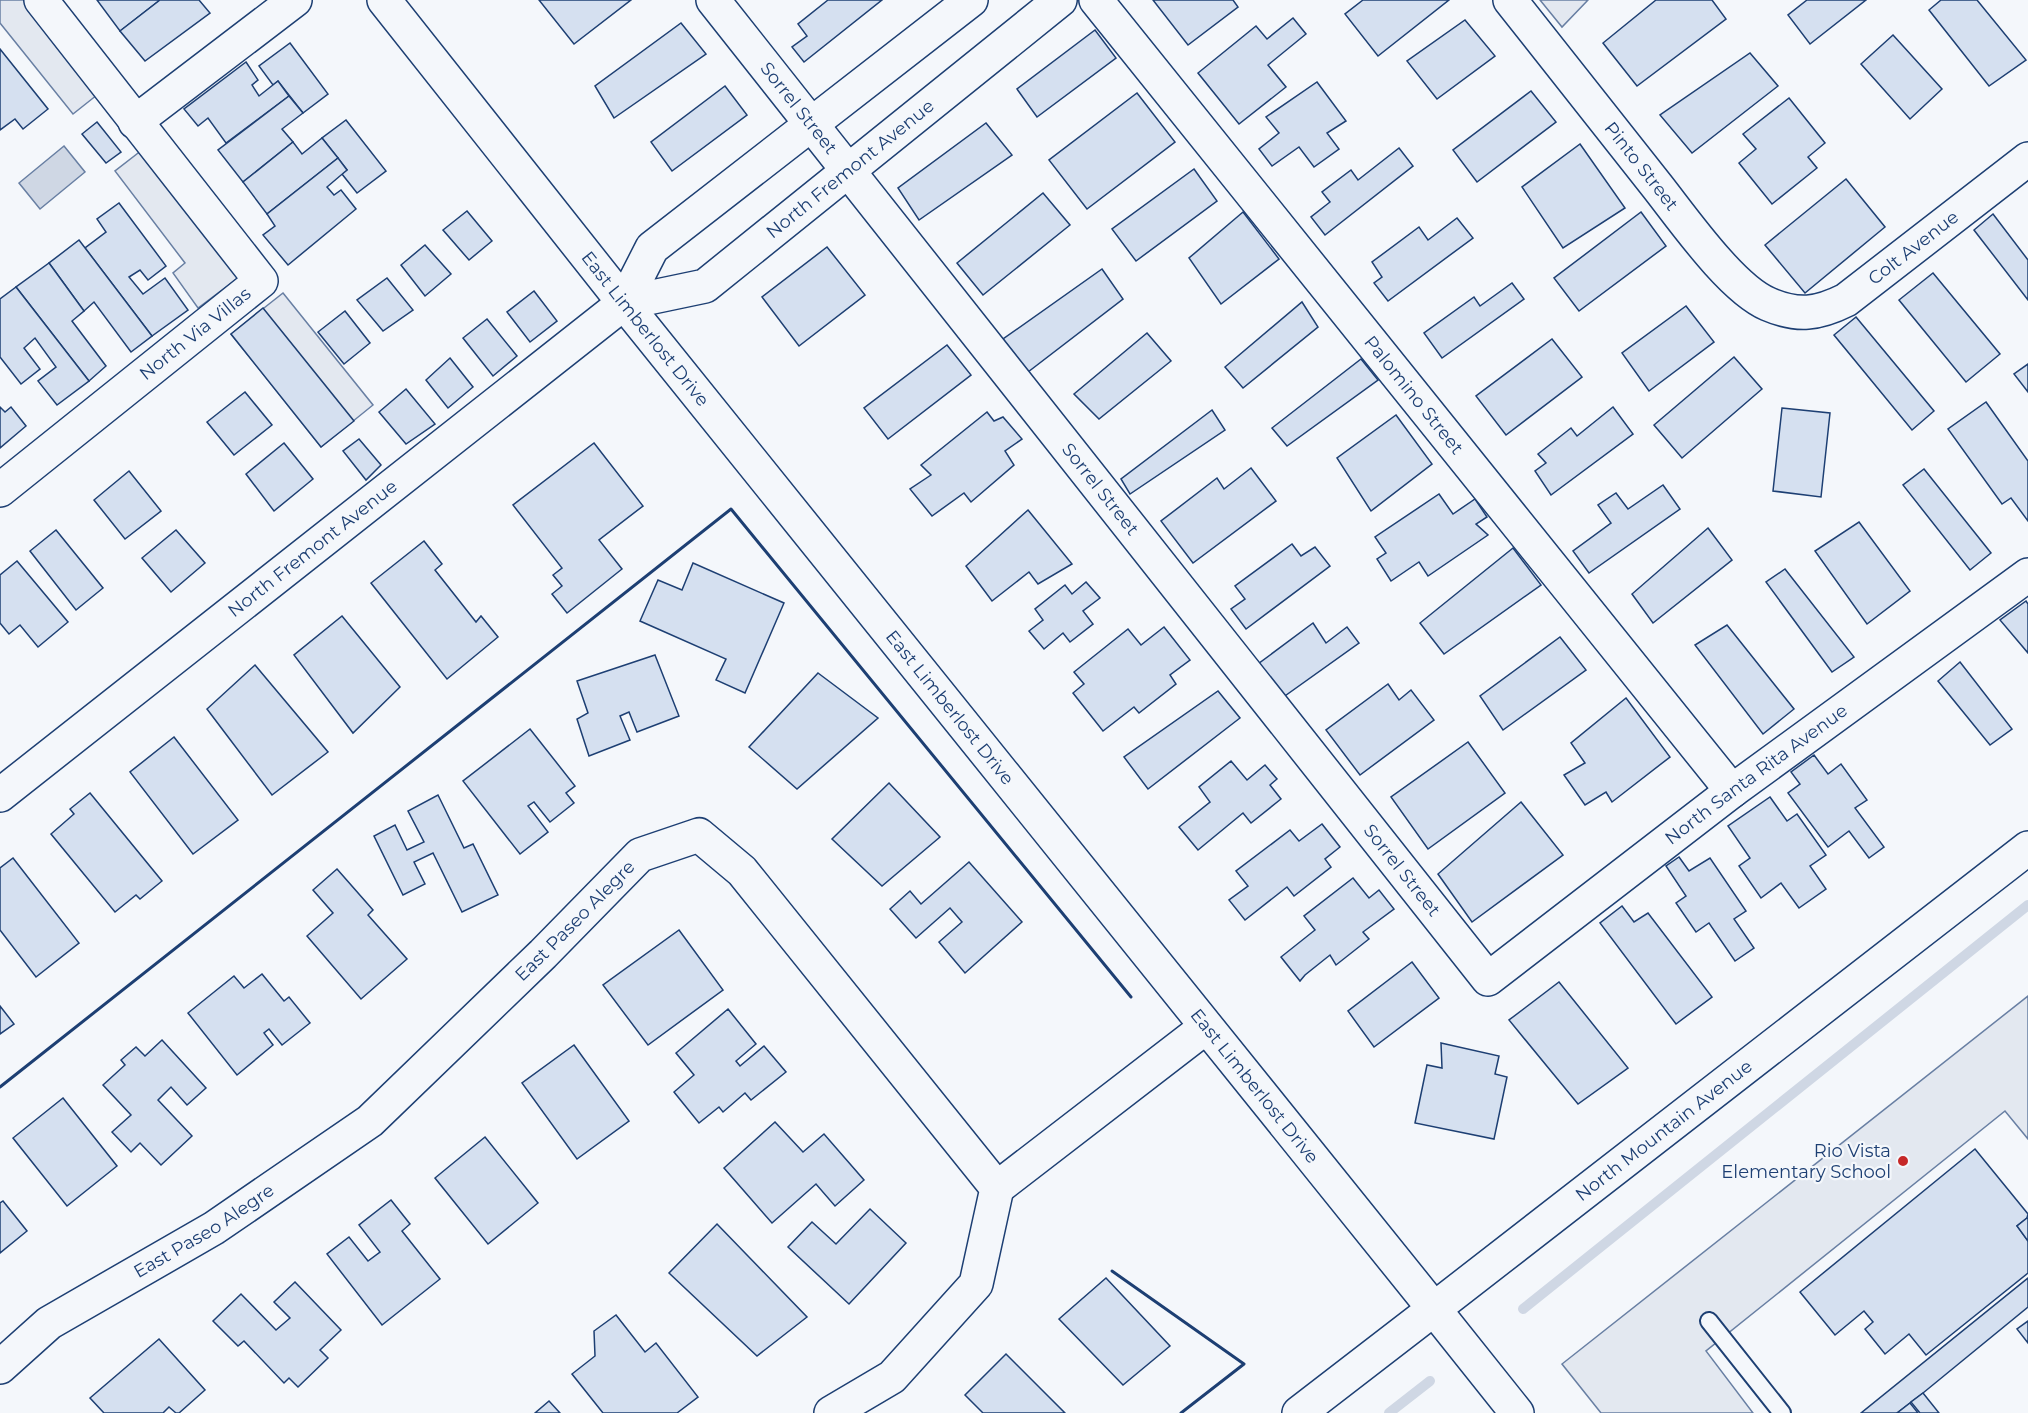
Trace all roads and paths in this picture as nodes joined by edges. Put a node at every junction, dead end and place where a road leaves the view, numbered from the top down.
1 (41, 0) edge
2 (295, 0) edge
3 (384, 0) edge
4 (713, 0) edge
5 (971, 0) edge
6 (1060, 0) edge
7 (1096, 0) edge
8 (1510, 0) edge
9 (135, 122) junction
10 (811, 125) junction
11 (2028, 159) edge
12 (848, 171) junction
13 (624, 303) junction
14 (1790, 311) joint
15 (0, 490) edge
16 (2028, 575) edge
17 (1732, 791) junction
18 (0, 795) edge
19 (2028, 848) edge
20 (1488, 979) joint
21 (1206, 1027) junction
22 (997, 1188) junction
23 (1434, 1309) junction
24 (1709, 1322) dead end
25 (0, 1367) edge
26 (831, 1413) edge
27 (1299, 1413) edge
28 (1517, 1413) edge
29 (1782, 1413) edge

1 - 9 street, North Via Villas
2 - 9 street
3 - 13 street, East Limberlost Drive
4 - 10 street, Sorrel Street
5 - 10 street, North Fremont Avenue
6 - 12 street, North Fremont Avenue
7 - 17 street, Palomino Street
8 - 14 street, Pinto Street
9 - 15 street, North Via Villas
10 - 12 street, Sorrel Street
10 - 13 street, North Fremont Avenue
11 - 14 street, Colt Avenue
12 - 13 street, North Fremont Avenue
12 - 20 street, Sorrel Street
13 - 18 street, North Fremont Avenue
13 - 21 street, East Limberlost Drive
16 - 17 street, North Santa Rita Avenue
17 - 20 street, North Santa Rita Avenue
19 - 23 street, North Mountain Avenue
21 - 22 street
21 - 23 street, East Limberlost Drive
22 - 25 street, East Paseo Alegre
22 - 26 street
23 - 27 street, North Mountain Avenue
23 - 28 street, East Limberlost Drive
24 - 29 lane

